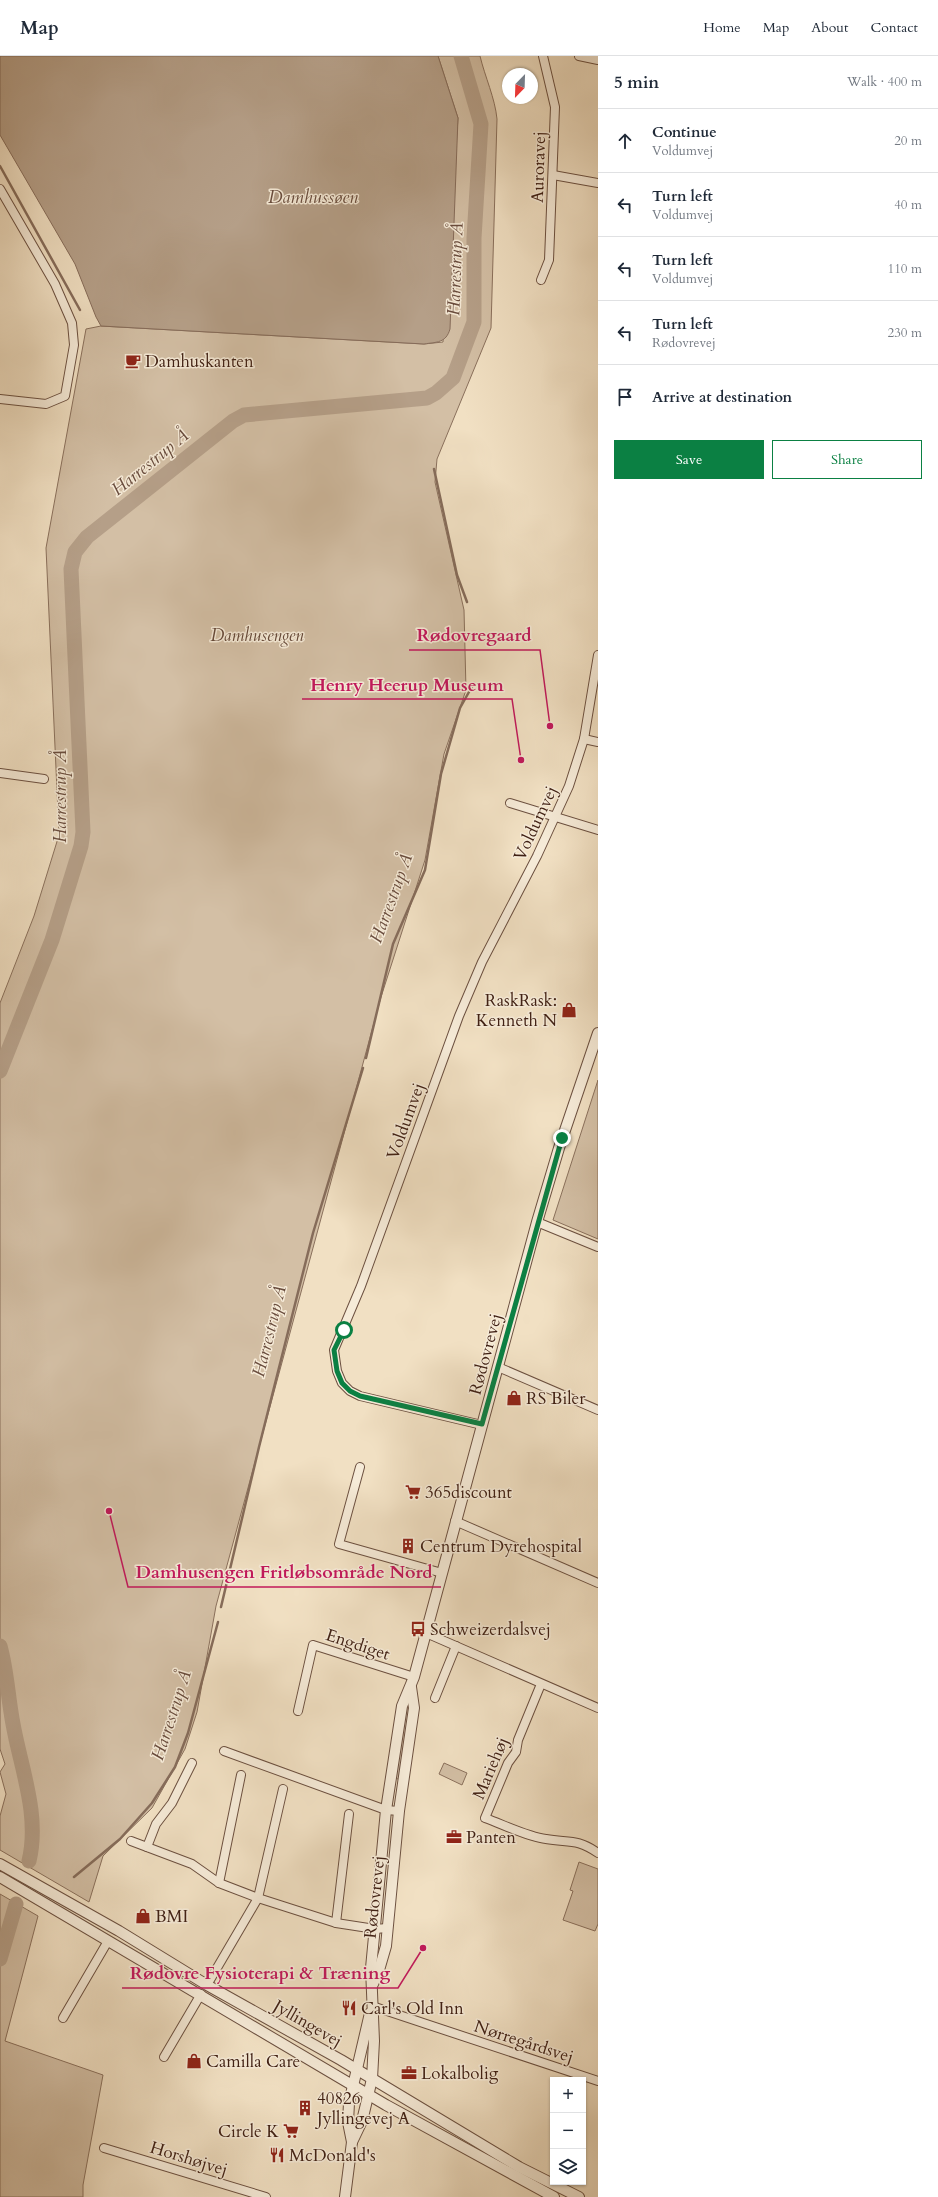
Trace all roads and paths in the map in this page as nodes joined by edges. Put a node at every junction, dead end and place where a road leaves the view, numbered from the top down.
1 (543, 56) edge
2 (579, 56) edge
3 (598, 60) edge
4 (553, 175) junction
5 (598, 182) edge
6 (0, 189) edge
7 (541, 280) dead end
8 (0, 399) edge
9 (598, 655) edge
10 (584, 739) junction
11 (598, 742) edge
12 (0, 773) edge
13 (44, 779) dead end
14 (510, 803) dead end
15 (556, 816) junction
16 (598, 830) edge
17 (598, 1033) edge
18 (537, 1222) junction
19 (598, 1247) edge
20 (498, 1367) junction
21 (598, 1410) edge
22 (482, 1424) junction
23 (360, 1467) dead end
24 (455, 1521) junction
25 (442, 1573) junction
26 (598, 1583) edge
27 (426, 1633) junction
28 (456, 1646) junction
29 (413, 1682) junction
30 (541, 1684) junction
31 (435, 1698) dead end
32 (598, 1708) edge
33 (298, 1711) dead end
34 (224, 1752) dead end
35 (192, 1763) dead end
36 (241, 1774) dead end
37 (283, 1789) dead end
38 (386, 1810) junction
39 (399, 1811) junction
40 (349, 1814) dead end
41 (131, 1840) dead end
42 (146, 1846) junction
43 (598, 1853) edge
44 (0, 1864) edge
45 (0, 1877) edge
46 (219, 1884) junction
47 (258, 1898) junction
48 (336, 1923) junction
49 (387, 1928) junction
50 (375, 1929) junction
51 (108, 1941) junction
52 (373, 1984) junction
53 (207, 1985) junction
54 (201, 1994) junction
55 (372, 2006) junction
56 (63, 2018) dead end
57 (164, 2057) dead end
58 (356, 2069) junction
59 (372, 2079) junction
60 (598, 2081) edge
61 (353, 2085) junction
62 (368, 2094) junction
63 (352, 2142) junction
64 (104, 2148) dead end
65 (266, 2197) edge
66 (346, 2197) edge
67 (554, 2197) edge
68 (579, 2197) edge

1 - 4 street, Auroravej
2 - 3 street
4 - 5 street
4 - 7 street, Auroravej
6 - 8 street
9 - 10 street, Voldumvej
10 - 11 street
10 - 15 street, Voldumvej
12 - 13 street
14 - 15 street
15 - 16 street
15 - 22 street, Voldumvej
17 - 18 street, Rødovrevej
18 - 19 street
18 - 20 street, Rødovrevej
20 - 21 street
20 - 22 street, Rødovrevej
22 - 24 street, Rødovrevej
23 - 25 street
24 - 25 street, Rødovrevej
24 - 26 street
25 - 27 street, Rødovrevej
27 - 28 street
27 - 29 street, Rødovrevej
28 - 30 street
28 - 31 street
29 - 33 street, Engdiget
29 - 38 street, Rødovrevej
29 - 39 street, Rødovrevej
30 - 32 street
30 - 43 street, Mariehøj
34 - 38 street
35 - 42 street
36 - 46 street
37 - 47 street
38 - 39 street
38 - 50 street, Rødovrevej
39 - 49 street, Rødovrevej
40 - 48 street
41 - 42 street
42 - 46 street
44 - 53 street, Jyllingevej
45 - 51 street, Jyllingevej
46 - 47 street
47 - 48 street
47 - 53 street
48 - 50 street
49 - 50 street
49 - 52 street, Rødovrevej
50 - 52 street, Rødovrevej
51 - 54 street, Jyllingevej
51 - 56 street
52 - 55 street, Rødovrevej
53 - 58 street, Jyllingevej
54 - 57 street
54 - 61 street, Jyllingevej
55 - 58 street, Rødovrevej
55 - 59 street, Rødovrevej
55 - 60 street, Nørregårdsvej
58 - 59 street, Jyllingevej
58 - 61 street, Rødovrevej
59 - 62 street, Rødovrevej
59 - 68 street, Jyllingevej
61 - 62 street, Jyllingevej
61 - 63 street, Rødovrevej
62 - 63 street, Rødovrevej
62 - 67 street, Jyllingevej
63 - 66 street, Rødovrevej
64 - 65 street, Horshøjvej

